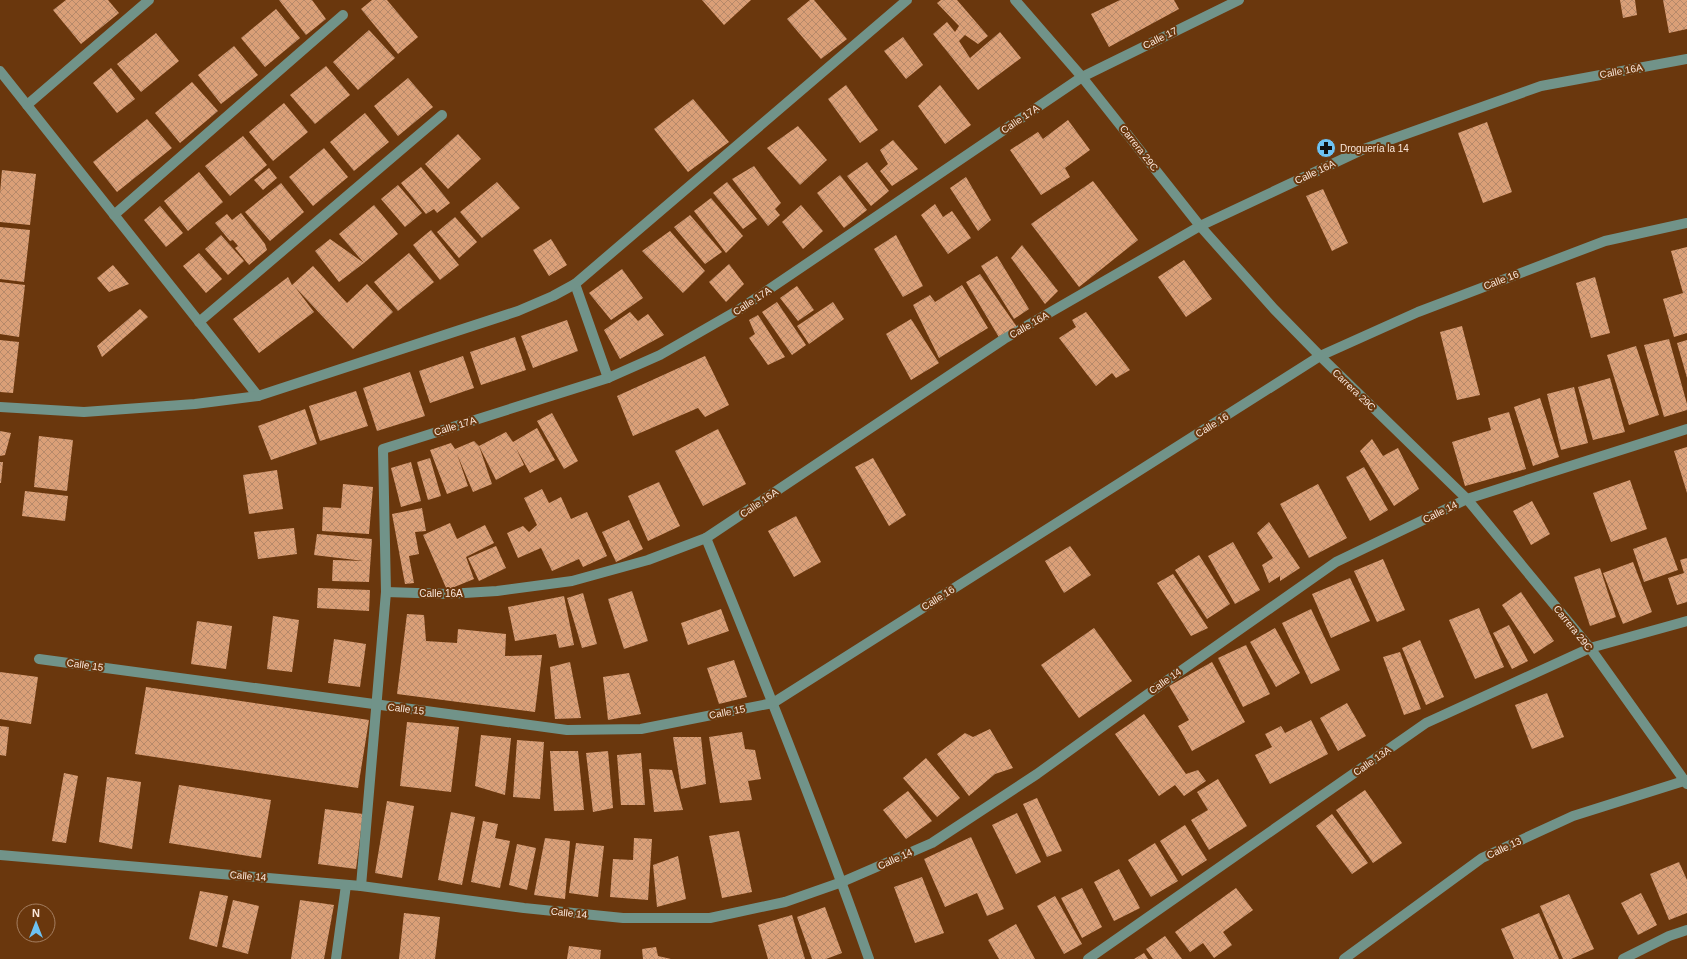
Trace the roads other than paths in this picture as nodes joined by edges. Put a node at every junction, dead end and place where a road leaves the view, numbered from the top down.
1 (149, 0) edge
2 (907, 0) edge
3 (1015, 0) edge
4 (1239, 0) edge
5 (343, 15) dead end
6 (1687, 59) edge
7 (0, 71) edge
8 (1082, 77) junction
9 (27, 105) junction
10 (442, 115) dead end
11 (114, 215) junction
12 (1687, 223) edge
13 (1200, 226) junction
14 (576, 284) junction
15 (199, 322) junction
16 (1320, 356) junction
17 (608, 378) junction
18 (258, 396) junction
19 (0, 407) edge
20 (1687, 429) edge
21 (1467, 499) junction
22 (706, 538) junction
23 (386, 592) junction
24 (1687, 621) edge
25 (1590, 648) junction
26 (39, 659) dead end
27 (773, 703) junction
28 (377, 705) junction
29 (1686, 782) edge
30 (0, 855) edge
31 (842, 882) junction
32 (346, 885) junction
33 (361, 886) junction
34 (1687, 930) edge
35 (336, 959) edge
36 (869, 959) edge
37 (1088, 959) edge
38 (1344, 959) edge
39 (1623, 959) edge

1 - 9 street
2 - 14 street
3 - 8 street, Carrera 29C
4 - 8 street, Calle 17
5 - 11 street
6 - 13 street, Calle 16A
7 - 9 street
8 - 13 street, Carrera 29C
8 - 17 street, Calle 17A
9 - 11 street
10 - 15 street
11 - 15 street
12 - 16 street, Calle 16
13 - 16 street, Carrera 29C
13 - 22 street, Calle 16A
14 - 17 street
14 - 18 street
15 - 18 street
16 - 21 street, Carrera 29C
16 - 27 street, Calle 16
17 - 23 street, Calle 17A
18 - 19 street
20 - 21 street, Calle 14
21 - 25 street, Carrera 29C
21 - 31 street, Calle 14
22 - 23 street, Calle 16A
22 - 27 street
23 - 28 street
24 - 25 street, Calle 13A
25 - 29 street, Carrera 29C
25 - 37 street, Calle 13A
26 - 28 street, Calle 15
27 - 28 street, Calle 15
27 - 31 street
28 - 33 street
29 - 38 street, Calle 13
30 - 32 street, Calle 14
31 - 33 street, Calle 14
31 - 36 street
32 - 33 street, Calle 14
32 - 35 street
34 - 39 street

